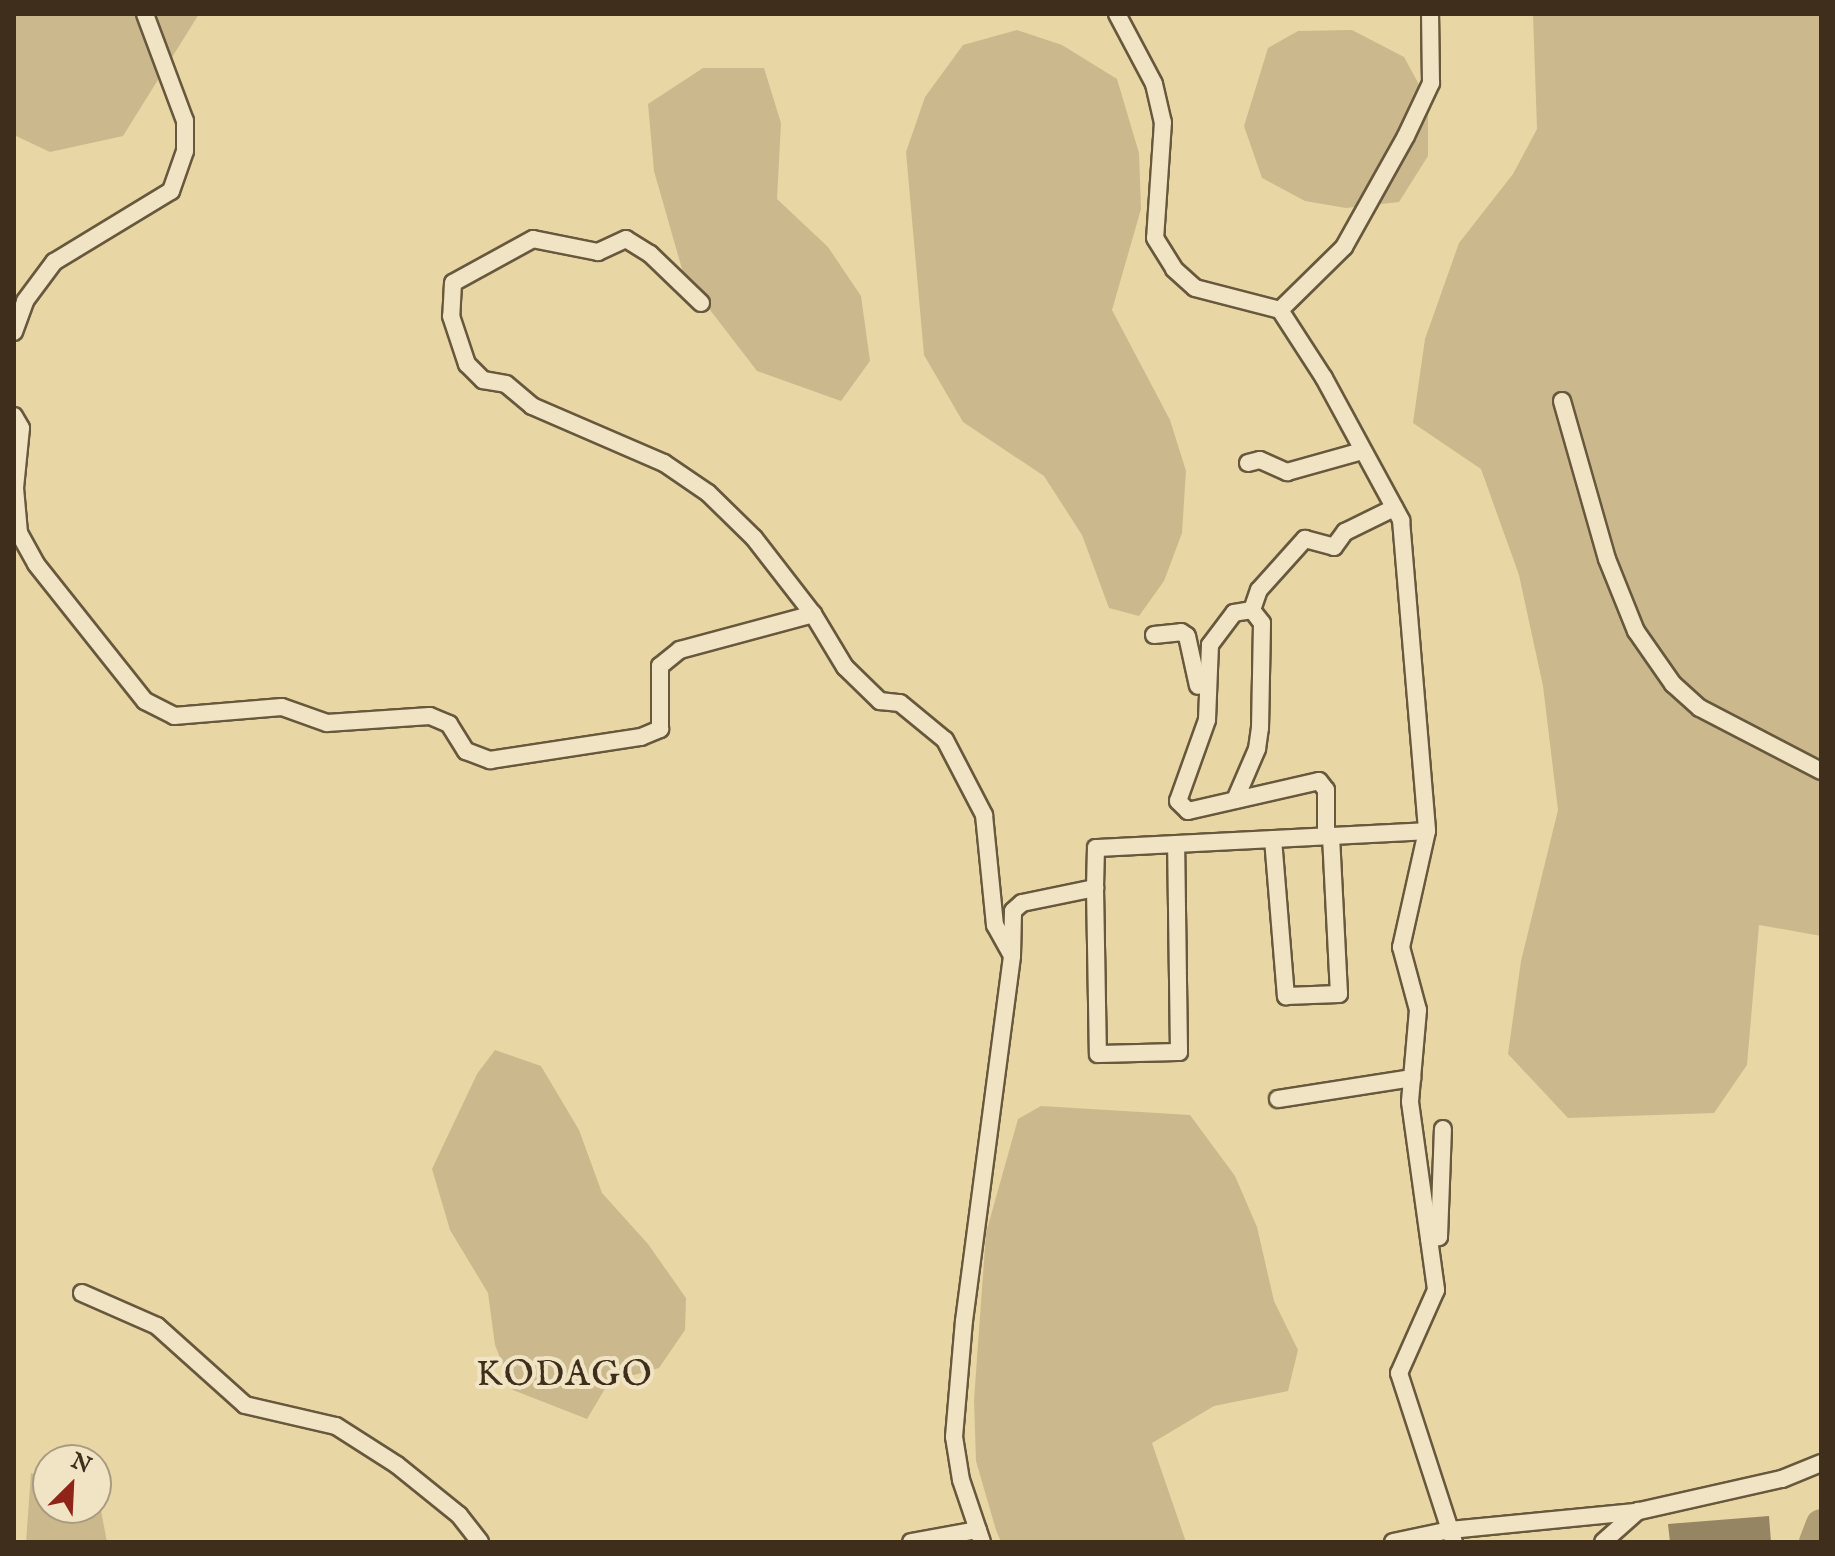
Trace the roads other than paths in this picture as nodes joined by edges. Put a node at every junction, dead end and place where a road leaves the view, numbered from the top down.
1 (145, 14) edge
2 (1117, 14) edge
3 (1430, 14) edge
4 (701, 303) dead end
5 (1280, 310) junction
6 (14, 332) edge
7 (1562, 401) dead end
8 (14, 416) edge
9 (1362, 451) junction
10 (1248, 463) dead end
11 (1394, 508) junction
12 (1252, 610) junction
13 (813, 614) junction
14 (1154, 635) dead end
15 (1204, 728) junction
16 (1821, 771) edge
17 (1235, 800) junction
18 (1427, 831) junction
19 (1328, 836) junction
20 (1273, 839) junction
21 (1176, 844) junction
22 (1095, 888) junction
23 (1012, 956) junction
24 (1412, 1078) junction
25 (1278, 1099) dead end
26 (1443, 1129) dead end
27 (1429, 1239) junction
28 (82, 1293) dead end
29 (1821, 1463) edge
30 (1638, 1511) junction
31 (980, 1536) edge
32 (1452, 1536) edge
33 (480, 1542) edge
34 (911, 1542) edge
35 (1393, 1542) edge
36 (1603, 1542) edge

1 - 6 street
2 - 5 street
3 - 5 street
4 - 13 street
5 - 9 street
7 - 16 street
8 - 13 street
9 - 10 street
9 - 11 street
11 - 12 street
11 - 18 street
12 - 15 street
12 - 17 street
13 - 23 street
14 - 15 street
15 - 17 street
17 - 19 street
18 - 19 street
18 - 24 street
19 - 20 street
19 - 20 street
20 - 21 street
21 - 22 street
21 - 22 street
22 - 23 street
23 - 31 street
24 - 25 street
24 - 27 street
26 - 27 street
27 - 32 street
28 - 33 street
29 - 30 street
30 - 32 street
30 - 36 street
31 - 34 street
32 - 35 street

